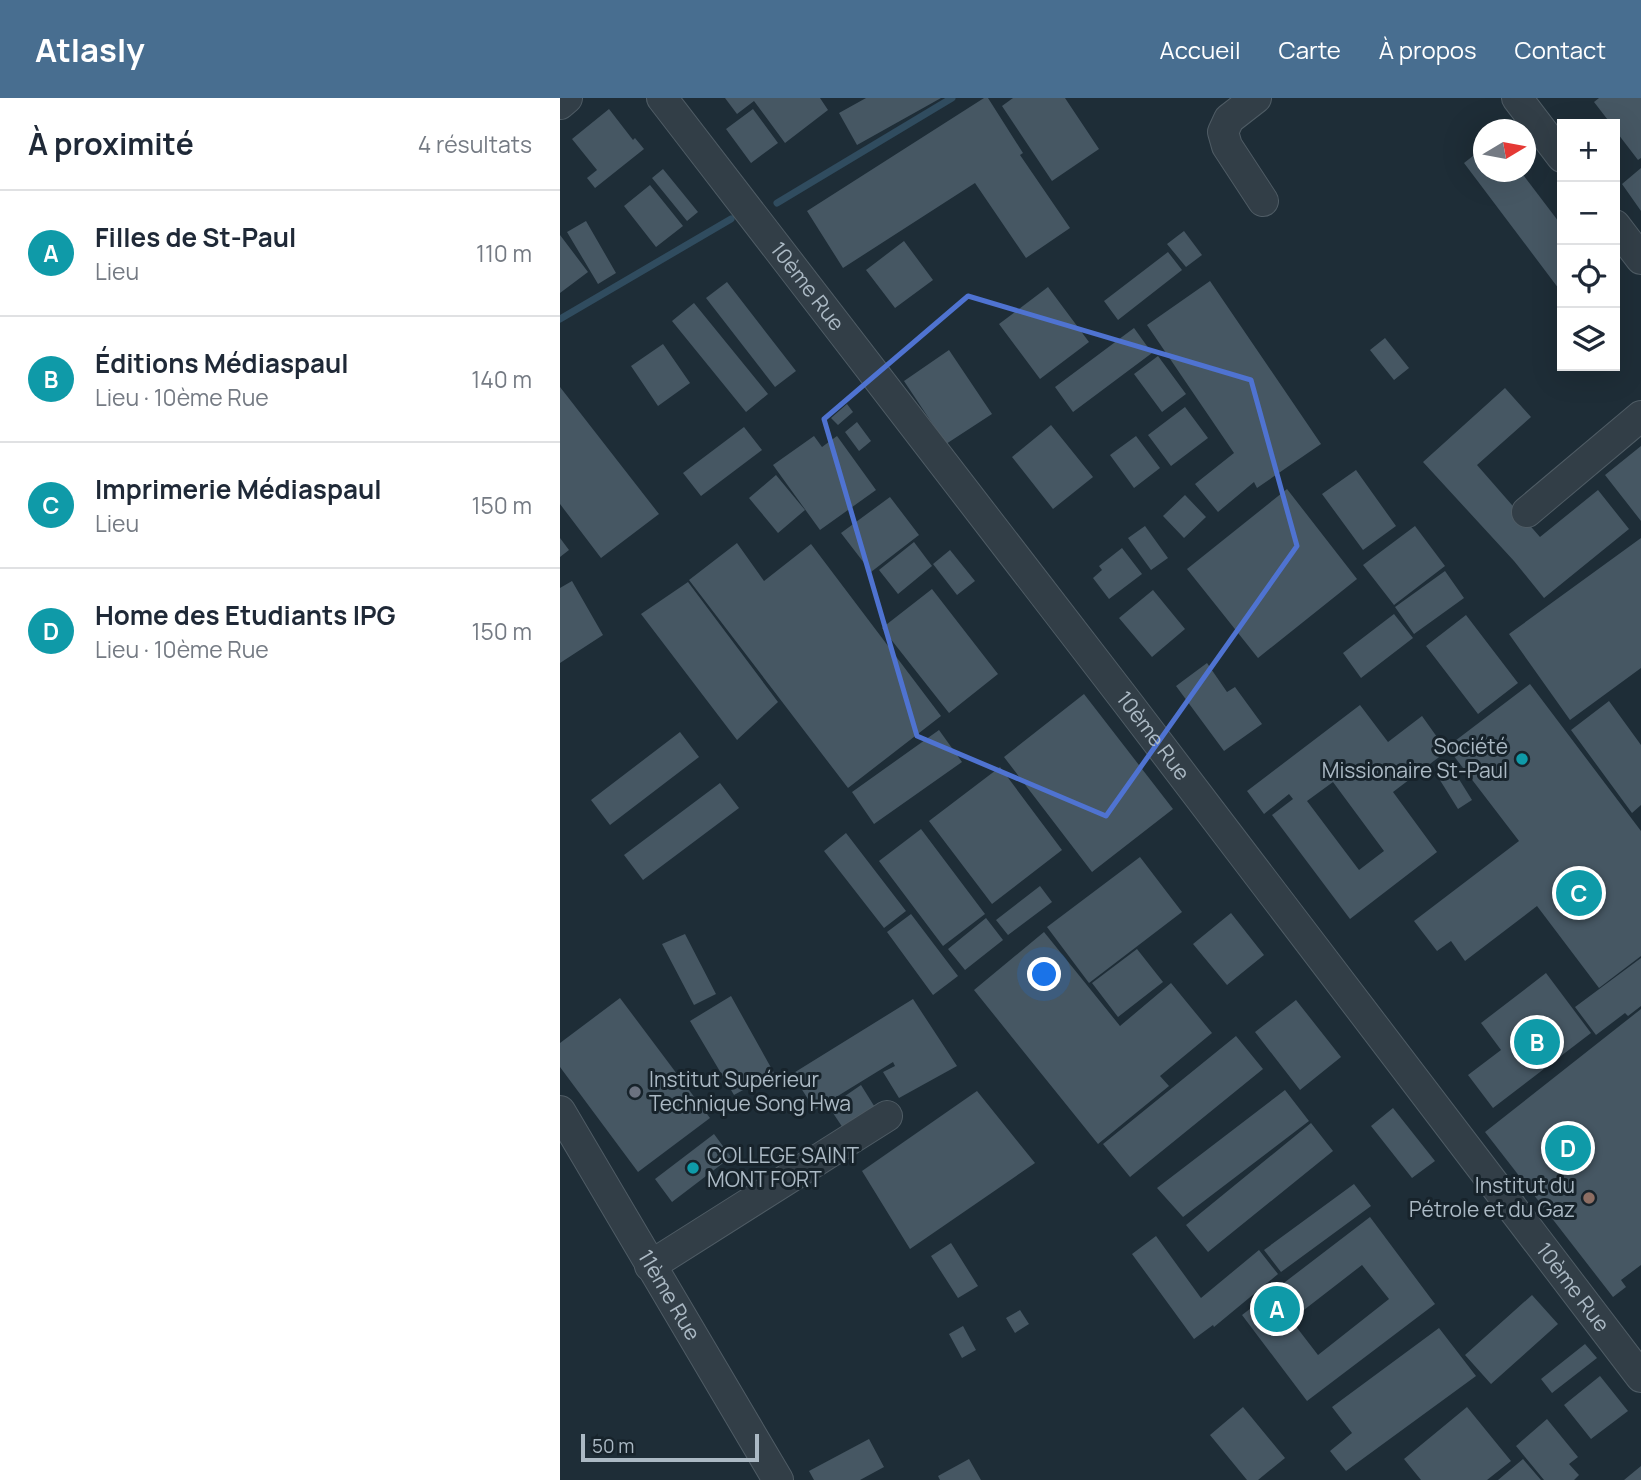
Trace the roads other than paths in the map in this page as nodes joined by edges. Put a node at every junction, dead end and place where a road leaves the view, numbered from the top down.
1 (567, 98) edge
2 (662, 98) edge
3 (1256, 98) edge
4 (1517, 98) edge
5 (560, 104) edge
6 (1557, 150) edge
7 (1263, 201) dead end
8 (1620, 232) edge
9 (1641, 260) edge
10 (1641, 416) edge
11 (1527, 512) dead end
12 (560, 1111) edge
13 (887, 1116) dead end
14 (650, 1266) junction
15 (1641, 1377) edge
16 (778, 1480) edge

1 - 5 street
2 - 15 street, 10ème Rue
3 - 7 street
4 - 6 street
8 - 9 street
10 - 11 street
12 - 14 street, 11ème Rue
13 - 14 street
14 - 16 street, 11ème Rue

